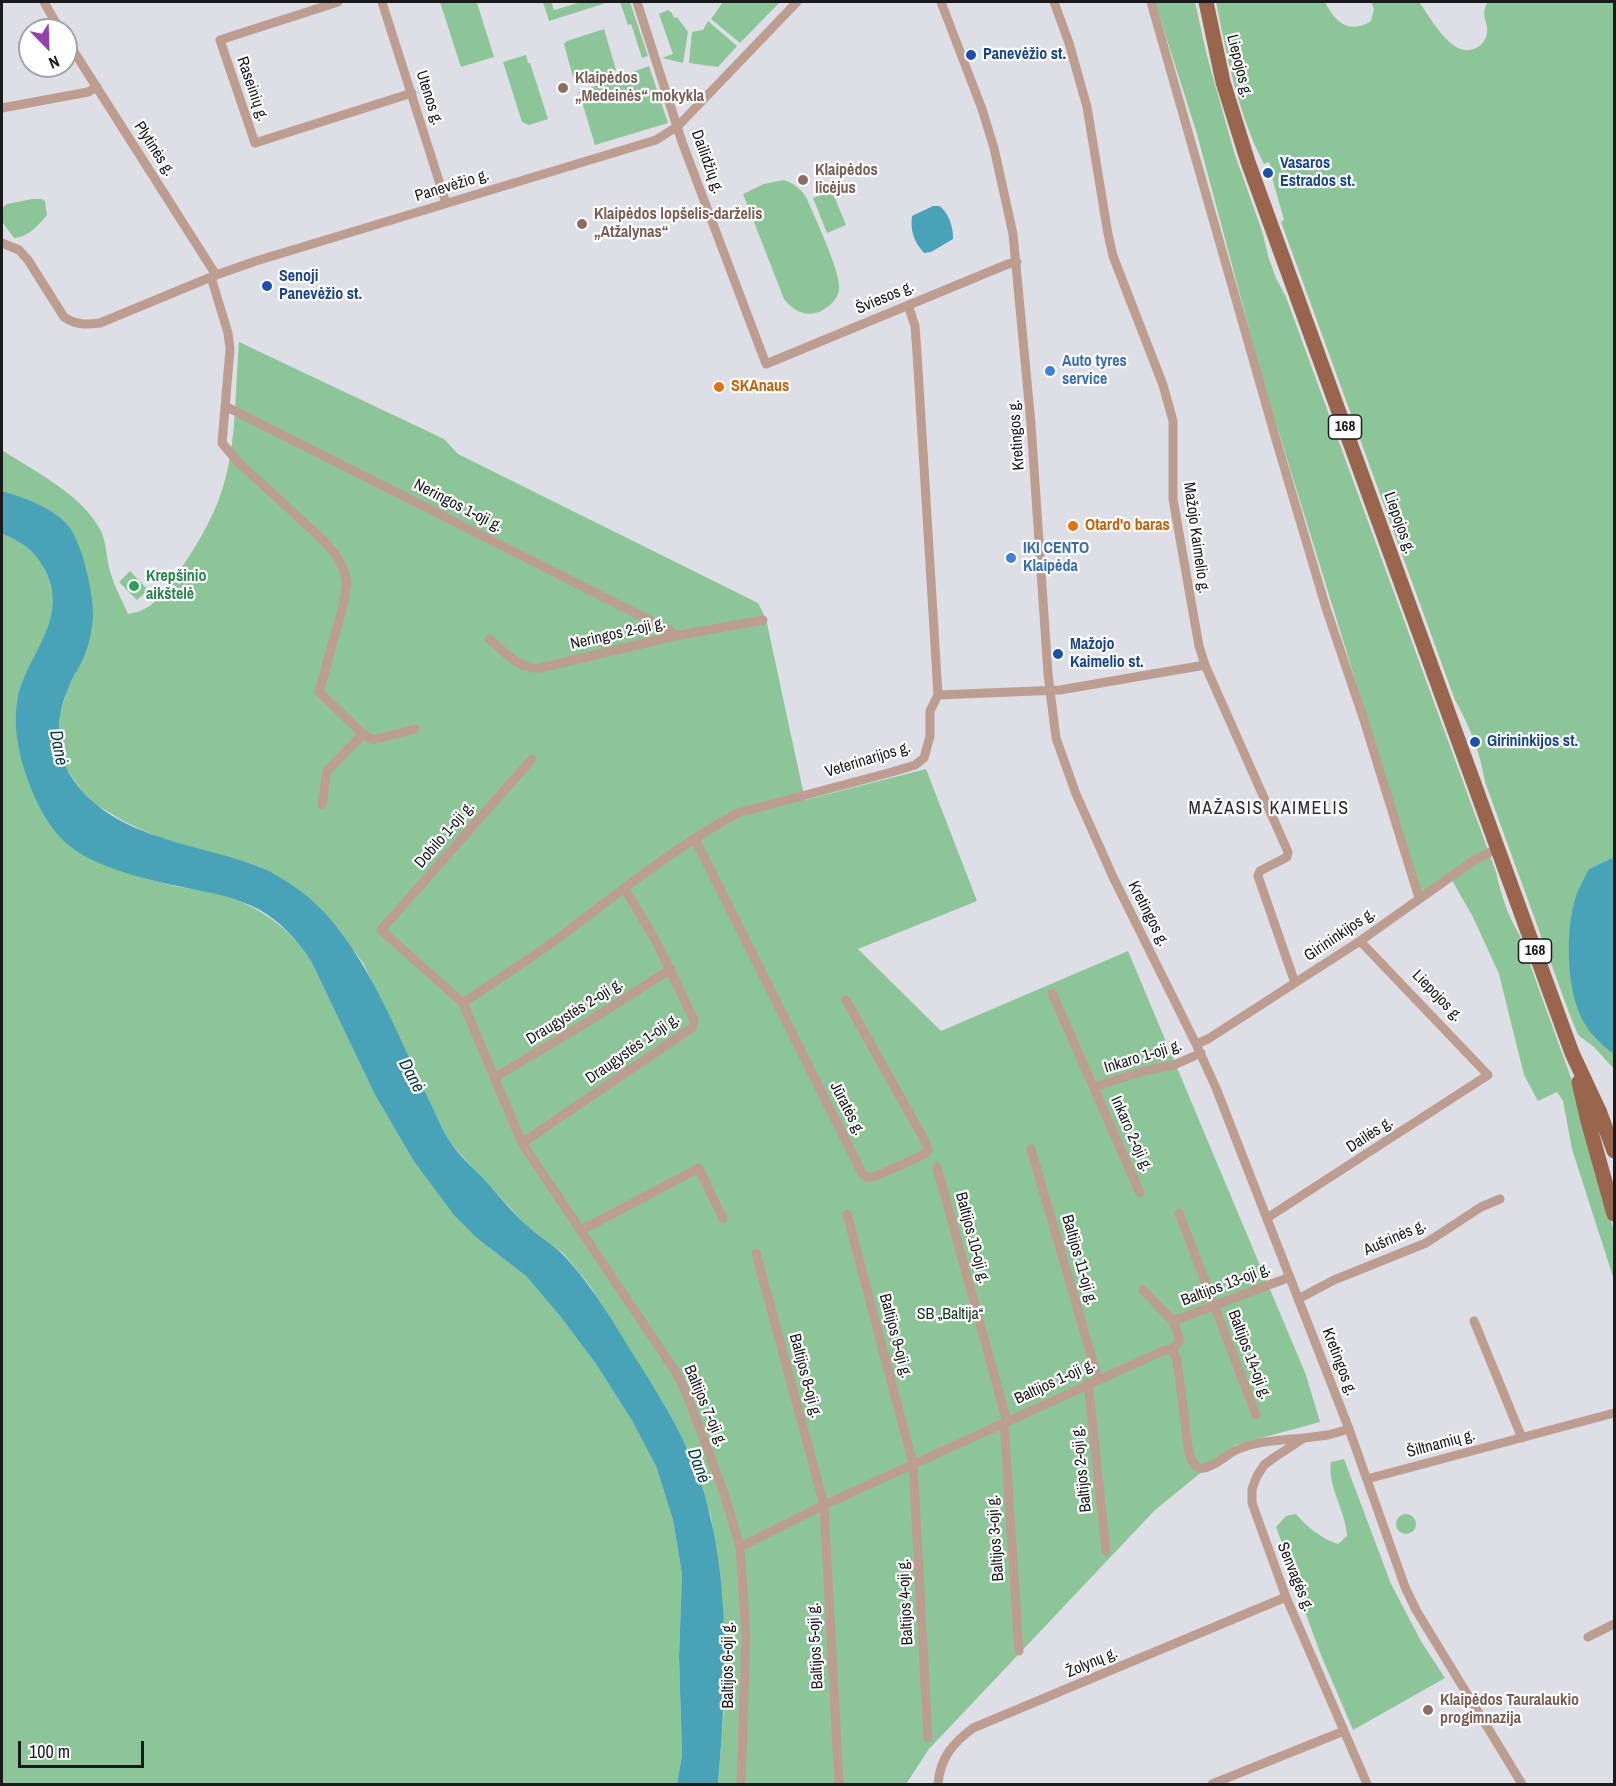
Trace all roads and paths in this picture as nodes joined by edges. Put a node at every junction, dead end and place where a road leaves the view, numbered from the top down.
1 (44, 2) edge
2 (338, 2) edge
3 (381, 2) edge
4 (637, 2) edge
5 (797, 2) edge
6 (940, 2) edge
7 (1054, 2) edge
8 (1151, 2) edge
9 (1206, 2) edge
10 (53, 18) edge
11 (78, 58) edge
12 (97, 87) junction
13 (412, 93) junction
14 (2, 108) edge
15 (678, 126) junction
16 (446, 203) junction
17 (2, 243) edge
18 (1017, 262) junction
19 (213, 276) junction
20 (908, 305) junction
21 (766, 364) joint
22 (225, 405) junction
23 (763, 620) dead end
24 (675, 636) junction
25 (489, 639) dead end
26 (1205, 665) junction
27 (1049, 690) junction
28 (938, 695) junction
29 (416, 729) dead end
30 (363, 734) junction
31 (532, 759) dead end
32 (322, 805) dead end
33 (695, 839) junction
34 (1498, 848) junction
35 (625, 889) junction
36 (1419, 898) junction
37 (1360, 941) junction
38 (671, 969) junction
39 (1295, 983) junction
40 (1052, 993) dead end
41 (846, 1000) dead end
42 (463, 1003) junction
43 (1196, 1044) junction
44 (1201, 1053) junction
45 (1572, 1053) junction
46 (1488, 1075) joint
47 (494, 1078) junction
48 (1094, 1087) junction
49 (522, 1143) junction
50 (1032, 1149) dead end
51 (1614, 1151) edge
52 (937, 1167) dead end
53 (1140, 1193) dead end
54 (1500, 1199) dead end
55 (1613, 1206) edge
56 (1179, 1213) dead end
57 (847, 1214) dead end
58 (1267, 1218) junction
59 (723, 1219) dead end
60 (580, 1231) junction
61 (756, 1253) dead end
62 (1290, 1277) junction
63 (1143, 1290) dead end
64 (1298, 1299) junction
65 (1215, 1305) junction
66 (1173, 1321) junction
67 (1474, 1321) dead end
68 (1172, 1350) junction
69 (1098, 1379) junction
70 (1088, 1383) junction
71 (1614, 1413) edge
72 (1256, 1415) dead end
73 (1005, 1422) junction
74 (1349, 1429) junction
75 (1304, 1438) junction
76 (1522, 1438) junction
77 (913, 1464) junction
78 (1367, 1479) junction
79 (824, 1505) junction
80 (740, 1546) junction
81 (1106, 1551) dead end
82 (1287, 1597) junction
83 (1614, 1624) edge
84 (1588, 1637) dead end
85 (1018, 1651) dead end
86 (1344, 1731) junction
87 (928, 1738) dead end
88 (741, 1785) edge
89 (839, 1785) edge
90 (938, 1785) edge
91 (1212, 1785) edge
92 (1367, 1785) edge
93 (1522, 1785) edge

1 - 10 street
2 - 13 street, Raseinių g.
3 - 13 street, Utenos g.
4 - 15 street, Dailidžių g.
5 - 15 street, Panevėžio g.
6 - 18 street, Kretingos g.
7 - 26 street, Mažojo Kaimelio g.
8 - 36 street
9 - 34 main road, Liepojos g. / 168
11 - 12 street, Plytinės g.
12 - 14 street
12 - 19 street, Plytinės g.
13 - 16 street, Utenos g.
15 - 16 street, Panevėžio g.
15 - 21 street, Dailidžių g.
16 - 19 street, Panevėžio g.
17 - 19 street, Panevėžio g.
18 - 20 street, Šviesos g.
18 - 27 street, Kretingos g.
19 - 22 street, Plytinės g.
20 - 21 street, Šviesos g.
20 - 28 street, Veterinarijos g.
22 - 24 street, Neringos 1-oji g.
22 - 30 street, Plytinės g.
23 - 24 street, Neringos 2-oji g.
24 - 25 street, Neringos 2-oji g.
26 - 27 street
26 - 39 street, Mažojo Kaimelio g.
27 - 28 street
27 - 43 street, Kretingos g.
28 - 33 street, Veterinarijos g.
29 - 30 street
30 - 32 street
31 - 42 street, Dobilo 1-oji g.
33 - 35 street, Veterinarijos g.
33 - 41 street, Jūratės g.
34 - 36 street, Girininkijos g.
34 - 45 main road, Liepojos g. / 168
35 - 38 street, Draugystės 1-oji g.
35 - 42 street, Veterinarijos g.
36 - 37 street, Girininkijos g.
37 - 39 street, Girininkijos g.
37 - 46 street, Liepojos g.
38 - 47 street, Draugystės 2-oji g.
38 - 49 street, Draugystės 1-oji g.
39 - 43 street, Girininkijos g.
40 - 48 street, Inkaro 2-oji g.
42 - 47 street, Baltijos 7-oji g.
43 - 44 street, Kretingos g.
44 - 48 street, Inkaro 1-oji g.
44 - 58 street, Kretingos g.
45 - 51 main road, Liepojos g. / 168
45 - 55 main road, Liepojos g. / 168
46 - 58 street, Dailės g.
47 - 49 street, Baltijos 7-oji g.
48 - 53 street, Inkaro 2-oji g.
49 - 60 street, Baltijos 7-oji g.
50 - 69 street, Baltijos 11-oji g.
52 - 73 street, Baltijos 10-oji g.
54 - 64 street, Aušrinės g.
56 - 65 street, Baltijos 14-oji g.
57 - 77 street, Baltijos 9-oji g.
58 - 62 street, Kretingos g.
59 - 60 street
60 - 80 street, Baltijos 7-oji g.
61 - 79 street, Baltijos 8-oji g.
62 - 64 street, Kretingos g.
62 - 65 street, Baltijos 13-oji g.
63 - 66 street, Baltijos 13-oji g.
64 - 74 street, Kretingos g.
65 - 66 street, Baltijos 13-oji g.
65 - 72 street, Baltijos 14-oji g.
66 - 68 street, Baltijos 13-oji g.
67 - 76 street
68 - 69 street, Baltijos 1-oji g.
68 - 75 street
69 - 70 street, Baltijos 1-oji g.
70 - 73 street, Baltijos 1-oji g.
70 - 81 street, Baltijos 2-oji g.
71 - 76 street, Šiltnamių g.
73 - 77 street, Baltijos 1-oji g.
73 - 85 street, Baltijos 3-oji g.
74 - 75 street, Senvagės g.
74 - 78 street, Kretingos g.
75 - 82 street, Senvagės g.
76 - 78 street, Šiltnamių g.
77 - 79 street, Baltijos 1-oji g.
77 - 87 street, Baltijos 4-oji g.
78 - 93 street, Kretingos g.
79 - 80 street, Baltijos 1-oji g.
79 - 89 street, Baltijos 5-oji g.
80 - 88 street, Baltijos 6-oji g.
82 - 86 street, Senvagės g.
82 - 90 street, Žolynų g.
83 - 84 street
86 - 91 street
86 - 92 street, Senvagės g.

